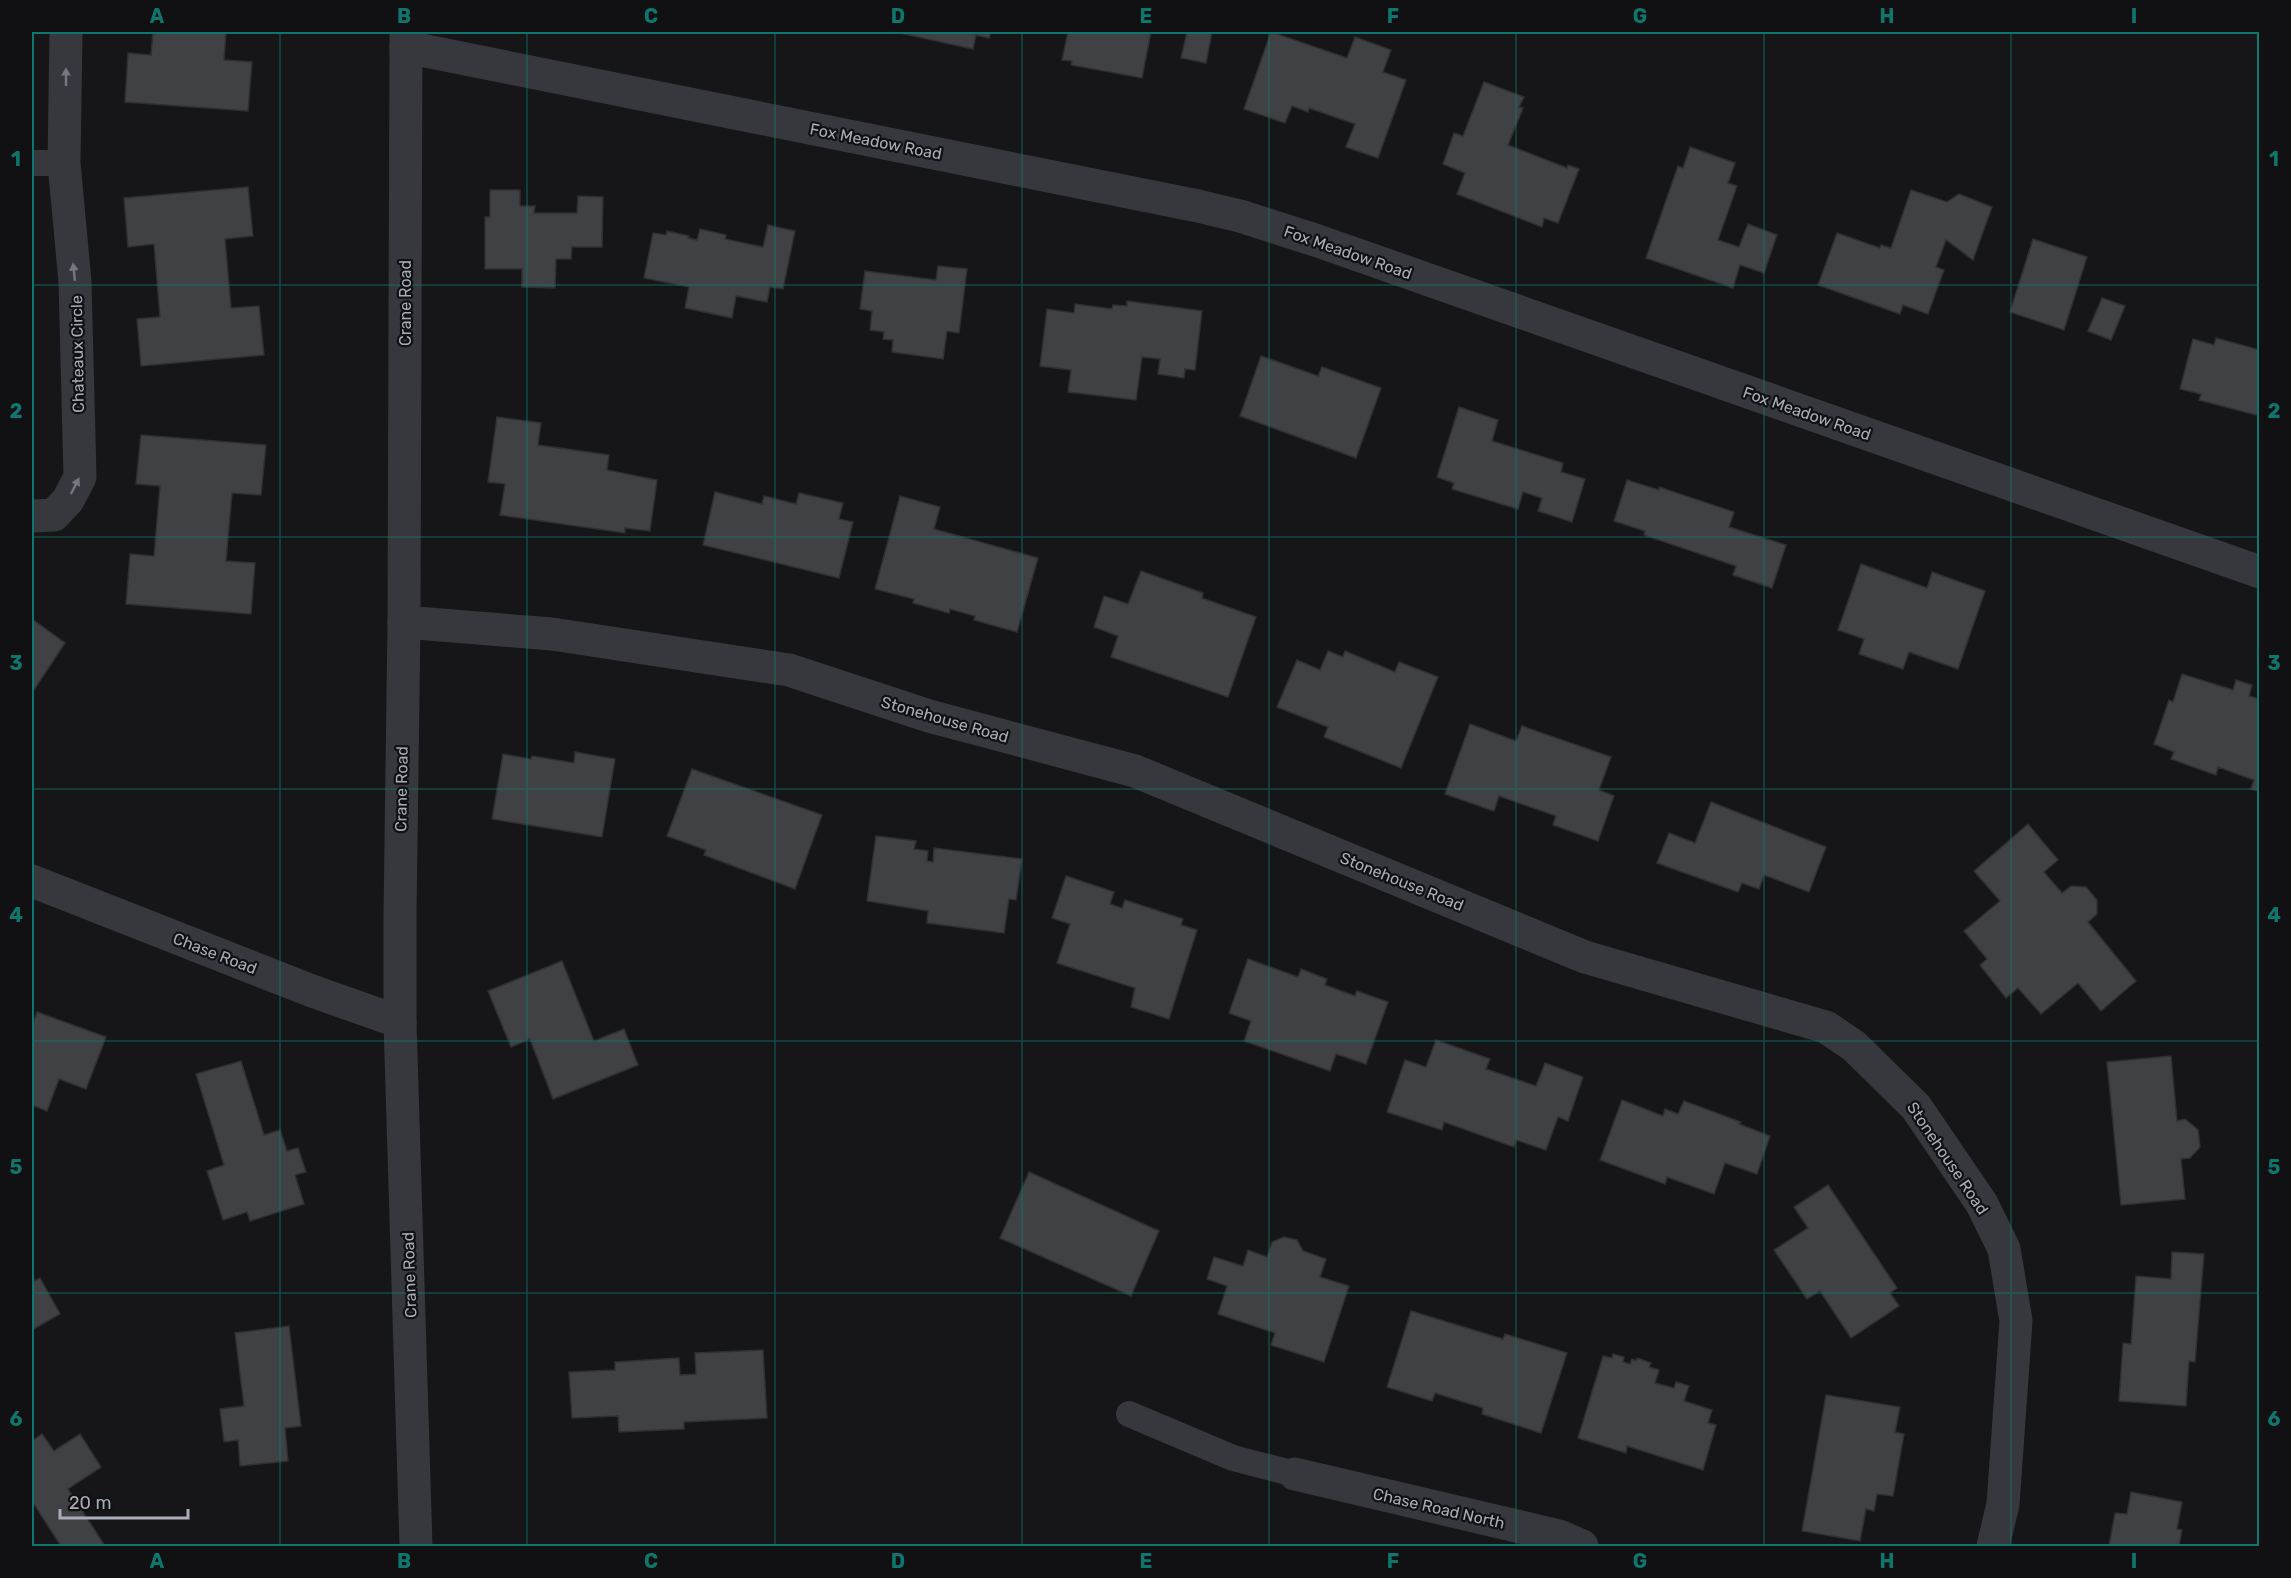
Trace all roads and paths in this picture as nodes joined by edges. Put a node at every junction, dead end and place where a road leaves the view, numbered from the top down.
1 (66, 32) edge
2 (406, 39) edge
3 (32, 163) edge
4 (64, 163) junction
5 (32, 516) edge
6 (2259, 572) edge
7 (404, 622) junction
8 (32, 881) edge
9 (400, 1022) junction
10 (1129, 1414) dead end
11 (1295, 1474) joint
12 (416, 1546) edge
13 (1582, 1546) edge
14 (1993, 1546) edge

4 -> 1 street, Chateaux Circle
2 - 6 street, Fox Meadow Road
2 - 7 street, Crane Road
3 - 4 lane
5 -> 4 street, Chateaux Circle
7 - 9 street, Crane Road
7 - 14 street, Stonehouse Road
8 - 9 street, Chase Road
9 - 12 street, Crane Road
10 - 11 lane
11 - 13 street, Chase Road North

